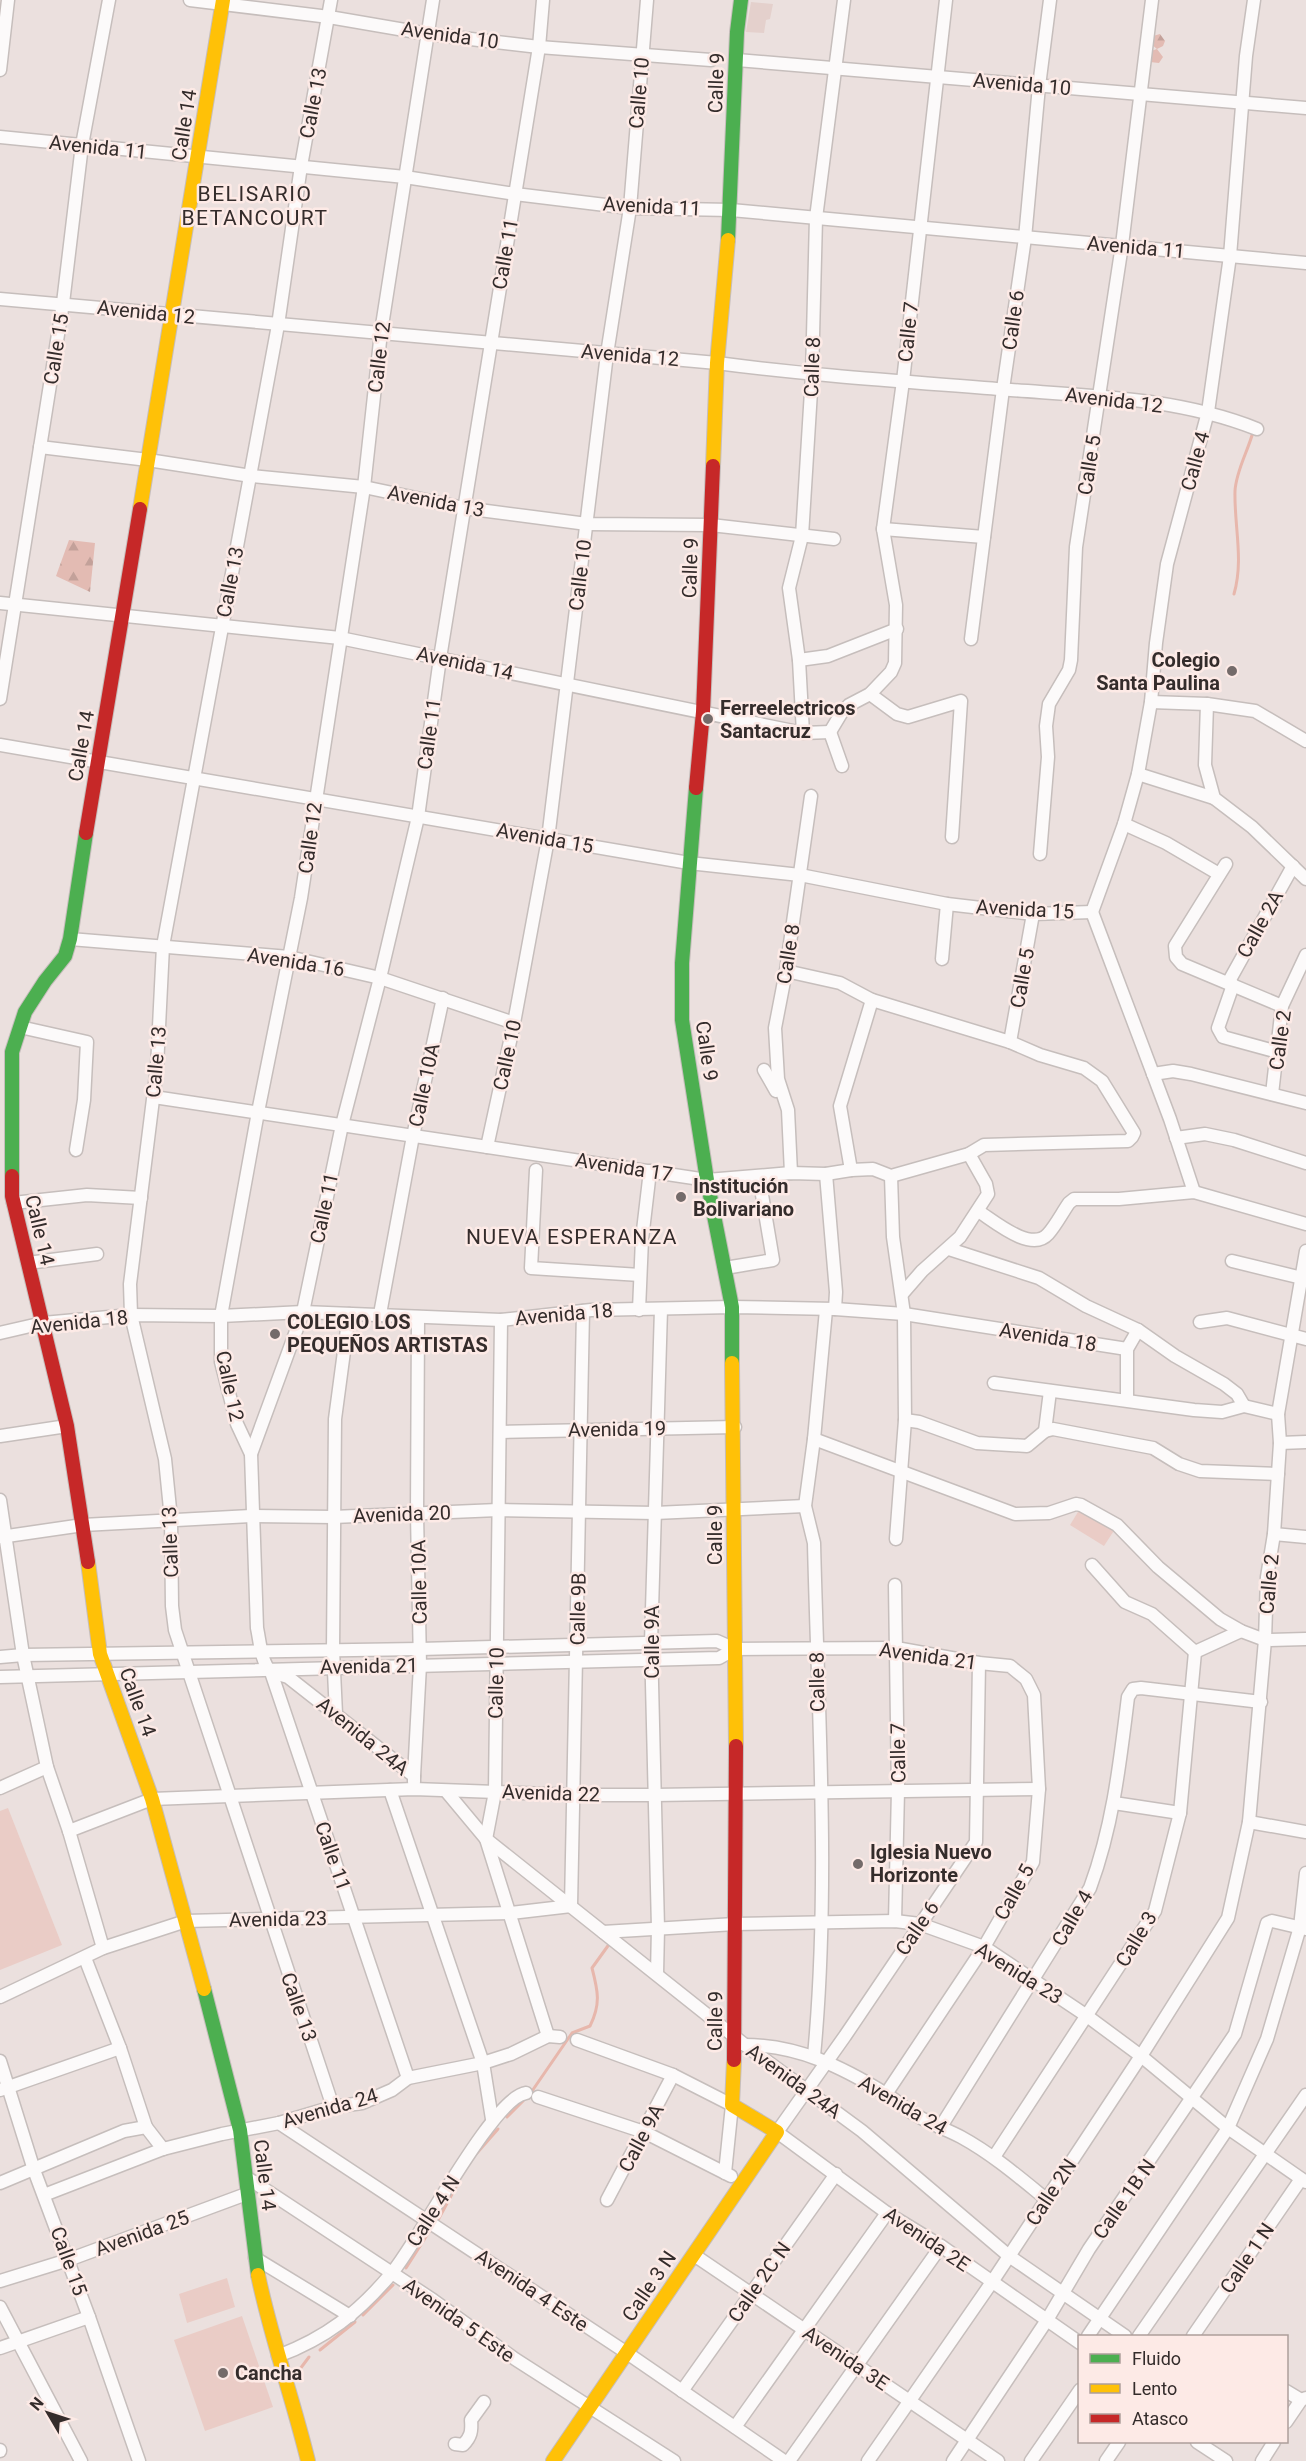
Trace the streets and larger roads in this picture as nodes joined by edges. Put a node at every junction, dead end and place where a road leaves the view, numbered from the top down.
1 (8, 0) edge
2 (109, 0) edge
3 (190, 0) edge
4 (331, 0) edge
5 (433, 0) edge
6 (543, 0) edge
7 (647, 0) edge
8 (741, 0) edge
9 (844, 0) edge
10 (946, 0) edge
11 (1050, 0) edge
12 (1152, 0) edge
13 (1254, 0) edge
14 (223, 2) edge
15 (329, 16) junction
16 (428, 34) junction
17 (539, 47) junction
18 (642, 54) junction
19 (711, 60) dead end
20 (737, 60) junction
21 (835, 68) junction
22 (0, 70) edge
23 (936, 77) junction
24 (1039, 86) junction
25 (1140, 94) junction
26 (1242, 103) junction
27 (1306, 108) edge
28 (0, 136) edge
29 (82, 145) junction
30 (199, 158) junction
31 (301, 166) junction
32 (405, 177) junction
33 (515, 194) junction
34 (630, 208) junction
35 (731, 210) junction
36 (816, 218) junction
37 (919, 228) junction
38 (1025, 238) junction
39 (1122, 245) junction
40 (1230, 256) junction
41 (1306, 263) edge
42 (0, 299) edge
43 (63, 303) junction
44 (172, 315) junction
45 (278, 325) junction
46 (381, 332) junction
47 (490, 342) junction
48 (607, 354) junction
49 (717, 363) junction
50 (812, 375) junction
51 (903, 381) junction
52 (1002, 389) junction
53 (1100, 396) junction
54 (1208, 412) junction
55 (1257, 429) dead end
56 (40, 447) junction
57 (148, 460) junction
58 (251, 477) junction
59 (364, 488) junction
60 (464, 508) junction
61 (587, 524) junction
62 (711, 525) junction
63 (883, 529) junction
64 (802, 536) junction
65 (984, 537) junction
66 (834, 539) dead end
67 (0, 603) edge
68 (17, 604) junction
69 (124, 614) junction
70 (221, 624) junction
71 (897, 629) junction
72 (340, 638) junction
73 (971, 639) dead end
74 (440, 658) junction
75 (799, 660) junction
76 (566, 685) junction
77 (870, 694) junction
78 (0, 699) edge
79 (1151, 702) junction
80 (1208, 704) junction
81 (703, 712) junction
82 (803, 732) junction
83 (830, 732) junction
84 (1306, 741) edge
85 (0, 745) edge
86 (98, 762) junction
87 (842, 766) dead end
88 (1138, 774) junction
89 (192, 778) junction
90 (811, 796) dead end
91 (1214, 798) junction
92 (315, 799) junction
93 (418, 817) junction
94 (1124, 824) junction
95 (952, 837) dead end
96 (548, 839) junction
97 (1040, 854) dead end
98 (689, 863) junction
99 (1293, 866) junction
100 (800, 875) junction
101 (1306, 879) edge
102 (947, 904) junction
103 (1092, 912) junction
104 (1033, 914) junction
105 (70, 939) junction
106 (163, 946) junction
107 (1306, 955) edge
108 (289, 957) junction
109 (942, 959) dead end
110 (786, 971) junction
111 (380, 978) junction
112 (1230, 984) junction
113 (443, 998) junction
114 (872, 1000) junction
115 (1282, 1006) junction
116 (514, 1023) junction
117 (20, 1027) junction
118 (0, 1042) edge
119 (1010, 1042) junction
120 (15, 1043) junction
121 (1278, 1052) junction
122 (764, 1070) dead end
123 (1153, 1074) junction
124 (1272, 1094) junction
125 (154, 1097) junction
126 (1306, 1103) edge
127 (789, 1110) junction
128 (258, 1112) junction
129 (342, 1125) junction
130 (413, 1136) junction
131 (1176, 1138) junction
132 (487, 1147) junction
133 (76, 1150) dead end
134 (969, 1154) junction
135 (1306, 1163) edge
136 (536, 1170) dead end
137 (851, 1170) junction
138 (650, 1171) junction
139 (791, 1173) junction
140 (826, 1174) junction
141 (891, 1176) junction
142 (759, 1177) junction
143 (707, 1180) junction
144 (1194, 1192) junction
145 (141, 1198) junction
146 (13, 1203) junction
147 (978, 1211) junction
148 (1306, 1224) edge
149 (949, 1249) junction
150 (1306, 1251) edge
151 (97, 1254) dead end
152 (1232, 1261) dead end
153 (28, 1263) junction
154 (725, 1268) junction
155 (640, 1275) junction
156 (1304, 1279) edge
157 (902, 1294) junction
158 (732, 1307) junction
159 (661, 1309) junction
160 (639, 1310) junction
161 (831, 1310) junction
162 (583, 1311) junction
163 (303, 1312) junction
164 (349, 1314) junction
165 (380, 1314) junction
166 (904, 1314) junction
167 (131, 1315) junction
168 (221, 1316) junction
169 (418, 1317) junction
170 (501, 1320) junction
171 (1200, 1322) dead end
172 (43, 1323) junction
173 (1138, 1330) junction
174 (0, 1333) edge
175 (1290, 1336) junction
176 (1306, 1339) edge
177 (1127, 1349) junction
178 (994, 1383) dead end
179 (1050, 1391) junction
180 (1127, 1400) junction
181 (1244, 1406) junction
182 (1278, 1414) junction
183 (904, 1419) junction
184 (67, 1426) junction
185 (735, 1426) junction
186 (657, 1428) junction
187 (580, 1430) junction
188 (1045, 1431) junction
189 (500, 1432) junction
190 (0, 1436) edge
191 (814, 1439) junction
192 (1306, 1442) edge
193 (1280, 1443) junction
194 (251, 1454) junction
195 (901, 1470) junction
196 (1278, 1474) junction
197 (0, 1500) edge
198 (805, 1506) junction
199 (498, 1510) junction
200 (734, 1510) junction
201 (579, 1511) junction
202 (655, 1512) junction
203 (417, 1514) junction
204 (251, 1516) junction
205 (333, 1517) junction
206 (171, 1520) junction
207 (83, 1525) junction
208 (1274, 1534) junction
209 (3, 1536) edge
210 (1306, 1537) edge
211 (896, 1539) dead end
212 (1092, 1565) dead end
213 (895, 1585) dead end
214 (1241, 1631) junction
215 (1306, 1639) edge
216 (1265, 1640) junction
217 (651, 1643) junction
218 (577, 1645) junction
219 (496, 1647) junction
220 (735, 1648) junction
221 (896, 1648) junction
222 (420, 1649) junction
223 (817, 1649) junction
224 (333, 1650) junction
225 (262, 1651) junction
226 (183, 1652) junction
227 (1195, 1652) junction
228 (100, 1654) junction
229 (22, 1655) junction
230 (0, 1657) edge
231 (651, 1659) junction
232 (577, 1661) junction
233 (496, 1663) junction
234 (979, 1664) junction
235 (420, 1665) junction
236 (334, 1667) junction
237 (270, 1670) junction
238 (188, 1671) junction
239 (107, 1673) junction
240 (28, 1675) junction
241 (0, 1677) edge
242 (1192, 1694) junction
243 (1034, 1695) joint
244 (1261, 1702) junction
245 (336, 1714) junction
246 (47, 1767) junction
247 (414, 1776) junction
248 (0, 1788) edge
249 (978, 1788) junction
250 (414, 1789) junction
251 (1039, 1789) junction
252 (390, 1790) junction
253 (898, 1790) junction
254 (446, 1791) junction
255 (495, 1792) junction
256 (820, 1793) junction
257 (312, 1794) junction
258 (736, 1794) junction
259 (574, 1795) junction
260 (655, 1795) junction
261 (231, 1796) junction
262 (152, 1799) junction
263 (1114, 1803) junction
264 (1180, 1813) junction
265 (1249, 1822) junction
266 (69, 1831) junction
267 (1306, 1832) edge
268 (486, 1839) junction
269 (1306, 1874) edge
270 (572, 1906) junction
271 (511, 1913) junction
272 (433, 1915) junction
273 (269, 1918) junction
274 (354, 1918) junction
275 (1228, 1918) joint
276 (186, 1921) junction
277 (895, 1921) junction
278 (821, 1923) junction
279 (735, 1924) junction
280 (920, 1924) junction
281 (658, 1928) junction
282 (1303, 1928) edge
283 (603, 1932) junction
284 (984, 1947) junction
285 (103, 1948) junction
286 (85, 1958) junction
287 (657, 1974) junction
288 (1033, 1981) junction
289 (0, 1997) edge
290 (1087, 2016) junction
291 (554, 2036) joint
292 (577, 2040) dead end
293 (740, 2041) junction
294 (120, 2048) junction
295 (1141, 2056) junction
296 (820, 2059) junction
297 (0, 2061) edge
298 (483, 2063) junction
299 (673, 2075) junction
300 (408, 2078) junction
301 (4, 2088) edge
302 (807, 2090) junction
303 (525, 2092) dead end
304 (886, 2094) junction
305 (1306, 2095) edge
306 (538, 2097) dead end
307 (1193, 2099) junction
308 (732, 2105) junction
309 (333, 2107) junction
310 (492, 2119) junction
311 (279, 2123) junction
312 (146, 2127) junction
313 (940, 2128) junction
314 (1228, 2128) junction
315 (240, 2130) junction
316 (644, 2132) junction
317 (777, 2132) junction
318 (163, 2149) junction
319 (1266, 2155) junction
320 (994, 2157) junction
321 (34, 2170) junction
322 (725, 2173) junction
323 (836, 2174) junction
324 (246, 2177) junction
325 (1304, 2180) edge
326 (743, 2181) junction
327 (0, 2183) edge
328 (249, 2193) junction
329 (44, 2195) junction
330 (1046, 2199) junction
331 (608, 2200) dead end
332 (888, 2213) junction
333 (428, 2221) junction
334 (941, 2246) junction
335 (694, 2255) junction
336 (1009, 2256) junction
337 (255, 2258) junction
338 (68, 2260) junction
339 (392, 2274) junction
340 (0, 2282) edge
341 (992, 2282) junction
342 (751, 2294) junction
343 (1061, 2294) junction
344 (0, 2307) edge
345 (350, 2316) junction
346 (89, 2317) junction
347 (1099, 2319) junction
348 (1047, 2320) junction
349 (804, 2330) junction
350 (1089, 2335) edge
351 (1122, 2335) edge
352 (1140, 2335) edge
353 (1197, 2335) edge
354 (18, 2341) junction
355 (1078, 2342) edge
356 (0, 2348) edge
357 (627, 2353) junction
358 (278, 2356) junction
359 (857, 2366) junction
360 (682, 2391) junction
361 (1288, 2392) edge
362 (1078, 2393) edge
363 (1303, 2399) edge
364 (484, 2402) dead end
365 (910, 2402) junction
366 (591, 2406) junction
367 (1288, 2421) edge
368 (735, 2427) junction
369 (967, 2440) junction
370 (1118, 2443) edge
371 (1199, 2443) edge
372 (1273, 2443) edge
373 (455, 2444) dead end
374 (81, 2461) edge
375 (139, 2461) edge
376 (308, 2461) edge
377 (553, 2461) edge
378 (674, 2461) edge
379 (784, 2461) edge
380 (789, 2461) edge
381 (868, 2461) edge
382 (953, 2461) edge
383 (998, 2461) edge
384 (1031, 2461) edge
385 (1106, 2461) edge
386 (1226, 2461) edge
387 (1262, 2461) edge

1 - 22 street
2 - 29 street, Calle 15
3 - 14 street, Avenida 10
4 - 15 street, Calle 13
5 - 16 street, Calle 12
6 - 17 street, Calle 11
7 - 18 street, Calle 10
8 - 20 street, Calle 9
9 - 21 street, Calle 8
10 - 23 street, Calle 7
11 - 24 street, Calle 6
12 - 25 street, Calle 5
13 - 26 street, Calle 4
14 - 15 street, Avenida 10
14 - 30 street, Calle 14
15 - 16 street, Avenida 10
15 - 31 street, Calle 13
16 - 17 street, Avenida 10
16 - 32 street, Calle 12
17 - 18 street, Avenida 10
17 - 33 street, Calle 11
18 - 19 street, Avenida 10
18 - 34 street, Calle 10
20 - 21 street, Avenida 10
20 - 35 street, Calle 9
21 - 23 street, Avenida 10
21 - 36 street, Calle 8
23 - 24 street, Avenida 10
23 - 37 street, Calle 7
24 - 25 street, Avenida 10
24 - 38 street, Calle 6
25 - 26 street, Avenida 10
25 - 39 street, Calle 5
26 - 27 street, Avenida 10
26 - 40 street, Calle 4
28 - 29 street, Avenida 11
29 - 30 street, Avenida 11
29 - 43 street, Calle 15
30 - 31 street, Avenida 11
30 - 44 street, Calle 14
31 - 32 street, Avenida 11
31 - 45 street, Calle 13
32 - 33 street, Avenida 11
32 - 46 street, Calle 12
33 - 34 street, Avenida 11
33 - 47 street, Calle 11
34 - 35 street, Avenida 11
34 - 48 street, Calle 10
35 - 36 street, Avenida 11
35 - 49 street, Calle 9
36 - 37 street, Avenida 11
36 - 50 street, Calle 8
37 - 38 street, Avenida 11
37 - 51 street, Calle 7
38 - 39 street, Avenida 11
38 - 52 street, Calle 6
39 - 40 street, Avenida 11
39 - 53 street, Calle 5
40 - 41 street, Avenida 11
40 - 54 street, Calle 4
42 - 43 street, Avenida 12
43 - 44 street, Avenida 12
43 - 56 street, Calle 15
44 - 45 street, Avenida 12
44 - 57 street, Calle 14
45 - 46 street, Avenida 12
45 - 58 street, Calle 13
46 - 47 street, Avenida 12
46 - 59 street, Calle 12
47 - 48 street, Avenida 12
47 - 60 street, Calle 11
48 - 49 street, Avenida 12
48 - 61 street, Calle 10
49 - 50 street, Avenida 12
49 - 62 street, Calle 9
50 - 51 street, Avenida 12
50 - 64 street, Calle 8
51 - 52 street, Avenida 12
51 - 63 street, Calle 7
52 - 53 street, Avenida 12
52 - 65 street, Calle 6
53 - 54 street, Avenida 12
53 - 97 street, Calle 5
54 - 55 street, Avenida 12
54 - 79 street, Calle 4
56 - 57 street, Avenida 13
56 - 68 street, Calle 15
57 - 58 street, Avenida 13
57 - 69 street, Calle 14
58 - 59 street, Avenida 13
58 - 70 street, Calle 13
59 - 60 street, Avenida 13
59 - 72 street, Calle 12
60 - 61 street, Avenida 13
60 - 74 street, Calle 11
61 - 62 street, Avenida 13
61 - 76 street, Calle 10
62 - 64 street, Avenida 13
62 - 81 street, Calle 9
63 - 65 street
63 - 71 street, Calle 7
64 - 66 street, Avenida 13
64 - 75 street, Calle 8
65 - 73 street, Calle 6
67 - 68 street, Avenida 14
68 - 69 street, Avenida 14
68 - 78 street, Calle 15
69 - 70 street, Avenida 14
69 - 86 street, Calle 14
70 - 72 street, Avenida 14
70 - 89 street, Calle 13
71 - 75 street
71 - 77 street, Calle 7
72 - 74 street, Avenida 14
72 - 92 street, Calle 12
74 - 76 street, Avenida 14
74 - 93 street, Calle 11
75 - 82 street, Calle 8
76 - 81 street, Avenida 14
76 - 96 street, Calle 10
77 - 83 street
77 - 95 street
79 - 80 street
79 - 88 street, Calle 4
80 - 84 street
80 - 91 street
81 - 82 street, Avenida 14
81 - 98 street, Calle 9
82 - 83 street, Avenida 14
83 - 87 street
85 - 86 street, Avenida 15
86 - 89 street, Avenida 15
86 - 105 street, Calle 14
88 - 91 street
88 - 94 street, Calle 4
89 - 92 street, Avenida 15
89 - 106 street, Calle 13
90 - 100 street, Calle 8
91 - 99 street
92 - 93 street, Avenida 15
92 - 108 street, Calle 12
93 - 96 street, Avenida 15
93 - 111 street, Calle 11
94 - 103 street, Calle 4
94 - 112 street
96 - 98 street, Avenida 15
96 - 116 street, Calle 10
98 - 100 street, Avenida 15
98 - 143 street, Calle 9
99 - 101 street
99 - 112 street, Calle 2A
100 - 102 street, Avenida 15
100 - 110 street, Calle 8
102 - 104 street, Avenida 15
102 - 109 street
103 - 104 street, Avenida 15
103 - 123 street
104 - 119 street, Calle 5
105 - 106 street, Avenida 16
105 - 117 street, Calle 14
106 - 108 street, Avenida 16
106 - 125 street, Calle 13
107 - 115 street, Calle 2
108 - 111 street, Avenida 16
108 - 128 street, Calle 12
110 - 114 street
110 - 127 street, Calle 8
111 - 113 street, Avenida 16
111 - 129 street, Calle 11
112 - 115 street
112 - 121 street, Calle 2A
113 - 116 street, Avenida 16
113 - 130 street, Calle 10A
114 - 119 street
114 - 137 street
115 - 121 street, Calle 2
116 - 132 street, Calle 10
117 - 120 street, Calle 14
117 - 133 street
118 - 120 street
119 - 134 street, Avenida 17
120 - 146 street, Calle 14
121 - 124 street, Calle 2
122 - 127 street
123 - 124 street
123 - 131 street
124 - 126 street
125 - 128 street, Avenida 17
125 - 145 street, Calle 13
127 - 139 street, Calle 8
128 - 129 street, Avenida 17
128 - 168 street, Calle 12
129 - 130 street, Avenida 17
129 - 163 street, Calle 11
130 - 132 street, Avenida 17
130 - 165 street, Calle 10A
131 - 135 street
131 - 144 street
132 - 138 street, Avenida 17
134 - 141 street, Avenida 17
134 - 147 street
136 - 155 street
137 - 140 street, Avenida 17
137 - 141 street, Avenida 17
138 - 143 street, Avenida 17
138 - 155 street
139 - 140 street, Avenida 17
139 - 142 street, Avenida 17
140 - 161 street, Calle 8
141 - 157 street
142 - 143 street, Avenida 17
142 - 154 street
143 - 154 street, Calle 9
144 - 147 street
144 - 148 street
145 - 146 street
145 - 167 street, Calle 13
146 - 153 street, Calle 14
147 - 149 street
149 - 157 street
149 - 173 street
150 - 156 street, Calle 2
151 - 153 street
152 - 156 street
153 - 172 street, Calle 14
154 - 158 street, Calle 9
155 - 160 street
156 - 175 street, Calle 2
157 - 166 street
158 - 159 street, Avenida 18
158 - 161 street, Avenida 18
158 - 185 street, Calle 9
159 - 160 street, Avenida 18
159 - 186 street, Calle 9A
160 - 162 street, Avenida 18
161 - 166 street, Avenida 18
161 - 191 street, Calle 8
162 - 170 street, Avenida 18
162 - 187 street, Calle 9B
163 - 164 street, Avenida 18
163 - 168 street, Avenida 18
163 - 194 street, Calle 11
164 - 165 street, Avenida 18
164 - 205 street
165 - 169 street, Avenida 18
166 - 177 street, Avenida 18
166 - 183 street
167 - 168 street, Avenida 18
167 - 172 street, Avenida 18
167 - 206 street, Calle 13
168 - 194 street, Calle 12
169 - 170 street, Avenida 18
169 - 203 street, Calle 10A
170 - 189 street, Calle 10
171 - 175 street
172 - 174 street, Avenida 18
172 - 184 street, Calle 14
173 - 177 street
173 - 181 street
175 - 176 street
175 - 182 street, Calle 2
177 - 180 street
178 - 179 street
179 - 180 street
179 - 188 street
180 - 181 street
181 - 182 street
182 - 193 street, Calle 2
183 - 188 street
183 - 195 street
184 - 190 street
184 - 207 street, Calle 14
185 - 186 street, Avenida 19
185 - 200 street, Calle 9
186 - 187 street, Avenida 19
186 - 202 street, Calle 9A
187 - 189 street, Avenida 19
187 - 201 street, Calle 9B
188 - 196 street
189 - 199 street, Calle 10
191 - 195 street
191 - 198 street, Calle 8
192 - 193 street
193 - 196 street, Calle 2
194 - 204 street, Calle 12
195 - 211 street
195 - 214 street
196 - 208 street, Calle 2
197 - 209 street
198 - 200 street, Avenida 20
198 - 223 street, Calle 8
199 - 201 street, Avenida 20
199 - 203 street, Avenida 20
199 - 219 street, Calle 10
200 - 202 street, Avenida 20
200 - 220 street, Calle 9
201 - 202 street, Avenida 20
201 - 218 street, Calle 9B
202 - 217 street, Calle 9A
203 - 205 street, Avenida 20
203 - 222 street, Calle 10A
204 - 205 street, Avenida 20
204 - 206 street, Avenida 20
204 - 225 street, Calle 12
205 - 224 street
206 - 207 street, Avenida 20
206 - 226 street, Calle 13
207 - 209 street, Avenida 20
207 - 228 street, Calle 14
208 - 210 street
208 - 216 street, Calle 2
209 - 229 street
212 - 227 street
213 - 221 street, Calle 7
214 - 216 street
214 - 227 street
215 - 216 street
216 - 244 street, Calle 2
217 - 218 street, Avenida 21
217 - 220 street, Avenida 21
217 - 231 street, Calle 9A
218 - 219 street, Avenida 21
218 - 232 street, Calle 9B
219 - 222 street, Avenida 21
219 - 233 street, Calle 10
220 - 223 street, Avenida 21
220 - 231 street, Avenida 21
220 - 258 street, Calle 9
221 - 223 street, Avenida 21
221 - 234 street, Avenida 21
221 - 253 street, Calle 7
222 - 224 street, Avenida 21
222 - 235 street, Calle 10A
223 - 256 street, Calle 8
224 - 225 street, Avenida 21
224 - 236 street
225 - 226 street, Avenida 21
225 - 237 street, Calle 12
226 - 228 street, Avenida 21
226 - 238 street, Calle 13
227 - 242 street, Calle 3
228 - 229 street, Avenida 21
228 - 239 street, Calle 14
229 - 230 street, Avenida 21
229 - 240 street
231 - 232 street, Avenida 21
231 - 260 street, Calle 9A
232 - 233 street, Avenida 21
232 - 259 street, Calle 9B
233 - 235 street, Avenida 21
233 - 255 street, Calle 10
234 - 243 street, Avenida 21
234 - 249 street, Calle 6
235 - 236 street, Avenida 21
235 - 247 street, Calle 10A
236 - 237 street, Avenida 21
236 - 245 street
237 - 238 street, Avenida 21
237 - 245 street, Avenida 24A
237 - 257 street, Calle 11
238 - 239 street, Avenida 21
238 - 261 street, Calle 13
239 - 240 street, Avenida 21
239 - 262 street, Calle 14
240 - 241 street, Avenida 21
240 - 246 street
242 - 244 street
242 - 263 street, Calle 4
242 - 264 street, Calle 3
243 - 251 street, Calle 5
244 - 265 street, Calle 2
245 - 247 street, Avenida 24A
246 - 248 street
246 - 266 street
247 - 250 street, Avenida 24A
249 - 251 street, Avenida 22
249 - 253 street, Avenida 22
249 - 280 street, Calle 6
250 - 252 street, Avenida 22
250 - 254 street, Avenida 22
251 - 284 street, Calle 5
252 - 257 street, Avenida 22
252 - 272 street
253 - 256 street, Avenida 22
253 - 277 street, Calle 7
254 - 255 street, Avenida 22
254 - 268 street, Avenida 24A
255 - 259 street, Avenida 22
255 - 268 street, Calle 10
256 - 258 street, Avenida 22
256 - 278 street, Calle 8
257 - 261 street, Avenida 22
257 - 274 street, Calle 11
258 - 260 street, Avenida 22
258 - 279 street, Calle 9
259 - 260 street, Avenida 22
259 - 270 street, Calle 9B
260 - 281 street, Calle 9A
261 - 262 street, Avenida 22
261 - 273 street, Calle 13
262 - 266 street, Avenida 22
262 - 276 street, Calle 14
263 - 264 street
263 - 288 street, Calle 4
264 - 290 street, Calle 3
265 - 267 street
265 - 275 street, Calle 2
266 - 285 street
268 - 270 street, Avenida 24A
268 - 271 street, Calle 10
269 - 282 street
270 - 271 street, Avenida 23
270 - 283 street, Avenida 24A
271 - 272 street, Avenida 23
271 - 291 street, Calle 10
272 - 274 street, Avenida 23
272 - 298 street
273 - 274 street, Avenida 23
273 - 276 street, Avenida 23
273 - 309 street, Calle 13
274 - 300 street, Calle 11
275 - 295 street, Calle 2N
276 - 285 street, Avenida 23
276 - 315 street, Calle 14
277 - 278 street, Avenida 23
277 - 280 street, Avenida 23
278 - 279 street, Avenida 23
278 - 296 street, Calle 8
279 - 281 street, Avenida 23
279 - 293 street, Calle 9
280 - 284 street, Avenida 23
280 - 296 street, Calle 6
281 - 283 street, Avenida 23
281 - 287 street, Calle 9A
282 - 307 street, Calle 1B N
282 - 314 street
283 - 287 street, Avenida 24A
284 - 288 street, Avenida 23
284 - 304 street, Calle 5
285 - 286 street, Avenida 23
286 - 289 street, Avenida 23
286 - 294 street
287 - 293 street, Avenida 24A
288 - 290 street, Avenida 23
288 - 313 street, Calle 4
290 - 295 street, Avenida 23
290 - 320 street, Calle 3
291 - 298 street, Avenida 24
292 - 299 street
293 - 296 street, Avenida 24
293 - 302 street, Avenida 24A
293 - 308 street, Calle 9
294 - 301 street
294 - 312 street
295 - 307 street, Avenida 23
295 - 330 street, Calle 2N
296 - 302 street, Calle 6
296 - 304 street, Avenida 24
297 - 301 street, Calle 15
298 - 300 street, Avenida 24
298 - 310 street
299 - 308 street
299 - 316 street, Calle 9A
300 - 309 street, Avenida 24
301 - 321 street, Calle 15
302 - 317 street, Calle 6
302 - 336 street, Avenida 24A
303 - 310 street
304 - 313 street, Avenida 24
305 - 319 street
306 - 316 street
307 - 314 street, Avenida 23
307 - 343 street, Calle 1B N
308 - 317 street
308 - 322 street, Calle 9
309 - 311 street, Avenida 24
310 - 333 street, Calle 4 N
311 - 315 street, Avenida 24
311 - 333 street, Avenida 4 Este
312 - 318 street
312 - 321 street
313 - 320 street, Avenida 24
314 - 319 street, Avenida 23
314 - 347 street
315 - 318 street, Avenida 24
315 - 324 street, Calle 14
316 - 322 street
316 - 331 street, Calle 9A
317 - 323 street, Avenida 2E
317 - 326 street, Calle 3 N
318 - 329 street, Avenida 24
319 - 325 street, Avenida 23
319 - 352 street
320 - 330 street, Avenida 24
321 - 327 street
321 - 329 street, Calle 15
322 - 326 street
323 - 332 street, Avenida 2E
323 - 342 street, Calle 2C N
324 - 328 street, Calle 14
324 - 339 street, Avenida 5 Este
325 - 353 street, Calle 1 N
326 - 335 street, Calle 3 N
328 - 337 street, Calle 14
328 - 338 street, Avenida 25
329 - 338 street, Calle 15
330 - 336 street, Calle 2N
332 - 334 street, Avenida 2E
332 - 349 street
333 - 339 street, Calle 4 N
333 - 357 street, Avenida 4 Este
334 - 341 street, Avenida 2E
334 - 359 street
335 - 342 street, Avenida 3E
335 - 357 street, Calle 3 N
336 - 341 street, Calle 2N
336 - 343 street, Avenida 24A
337 - 345 street
337 - 358 street, Calle 14
338 - 340 street, Avenida 25
338 - 346 street, Calle 15
339 - 345 street, Calle 4 N
339 - 366 street, Avenida 5 Este
341 - 348 street, Avenida 2E
341 - 365 street, Calle 2N
342 - 349 street, Avenida 3E
342 - 360 street, Calle 2C N
343 - 347 street, Avenida 24A
343 - 348 street, Calle 1B N
344 - 354 street
345 - 358 street, Calle 4 N
346 - 354 street
346 - 375 street, Calle 15
347 - 350 street
347 - 351 street, Avenida 24A
348 - 355 street, Avenida 2E
348 - 369 street, Calle 1B N
349 - 359 street, Avenida 3E
349 - 368 street
354 - 356 street
354 - 374 street
357 - 360 street, Avenida 4 Este
357 - 366 street, Calle 3 N
358 - 376 street, Calle 14
359 - 365 street, Avenida 3E
359 - 380 street
360 - 368 street, Avenida 4 Este
361 - 363 street
362 - 384 street
363 - 367 street
364 - 373 street
365 - 369 street, Avenida 3E
365 - 381 street, Calle 2N
366 - 377 street, Calle 3 N
366 - 378 street, Avenida 5 Este
368 - 379 street, Avenida 4 Este
369 - 382 street, Calle 1B N
369 - 383 street, Avenida 3E
370 - 385 street
371 - 386 street
372 - 387 street

